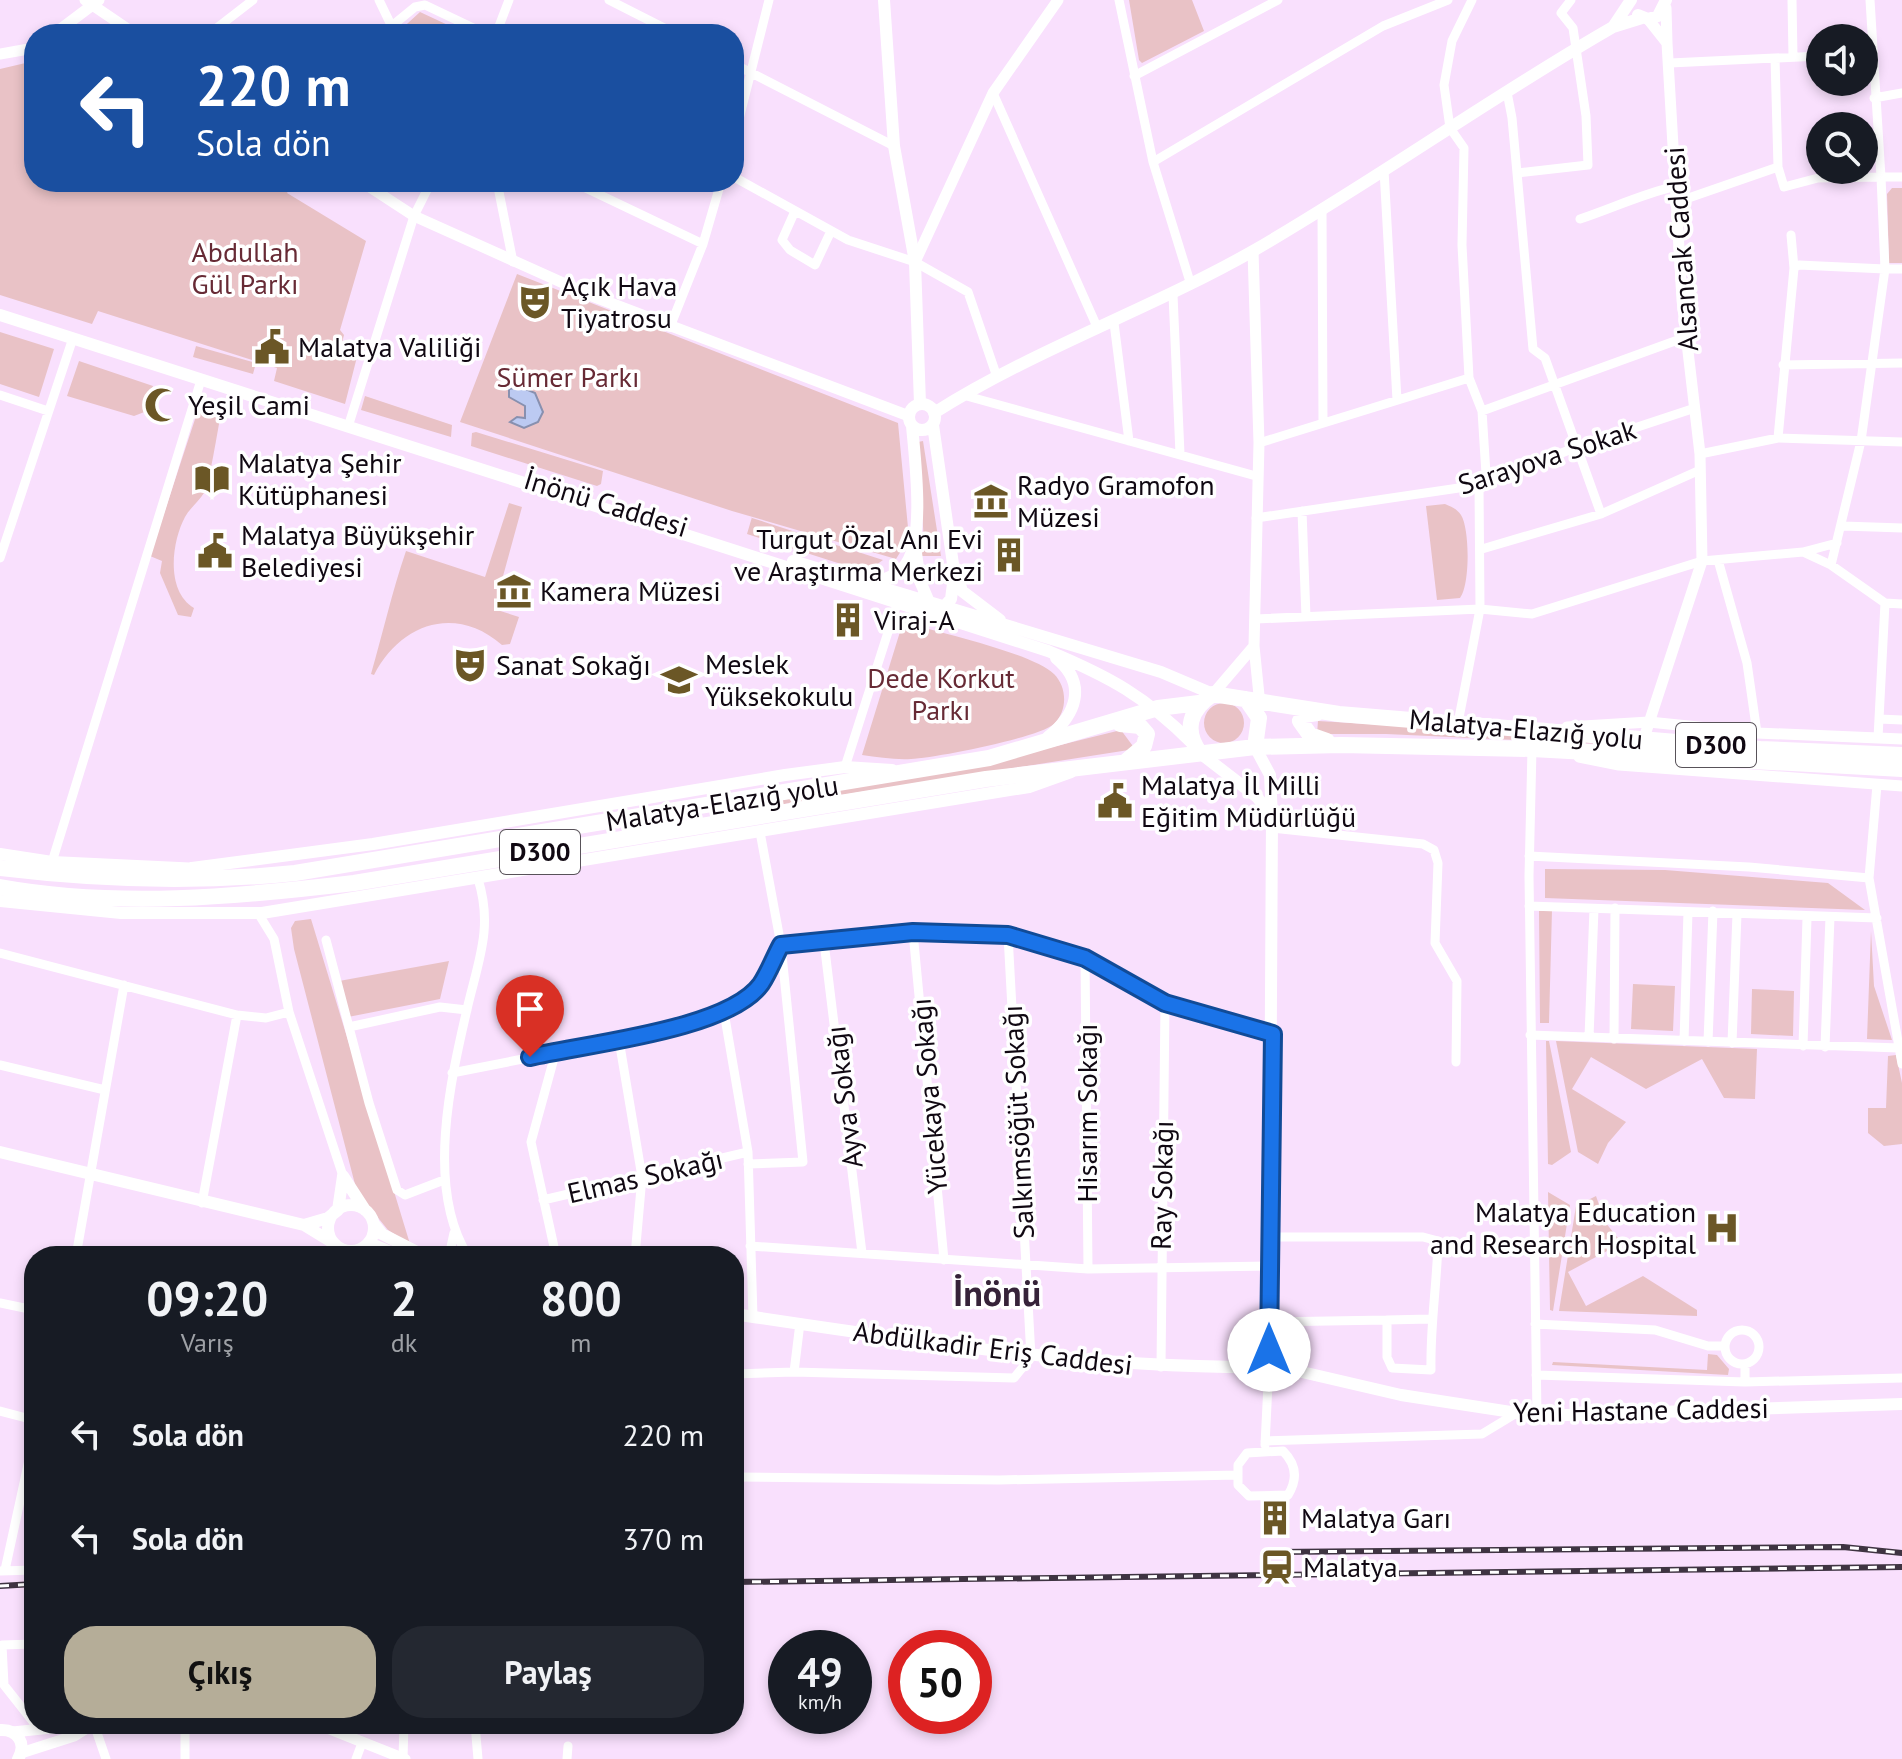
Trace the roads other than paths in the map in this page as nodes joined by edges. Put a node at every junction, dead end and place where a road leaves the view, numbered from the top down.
1 (253, 0) edge
2 (379, 0) edge
3 (509, 0) edge
4 (609, 0) edge
5 (769, 0) edge
6 (884, 0) edge
7 (1058, 0) edge
8 (1119, 0) edge
9 (1278, 0) edge
10 (1448, 0) edge
11 (1472, 0) edge
12 (1571, 0) edge
13 (1631, 0) edge
14 (1792, 0) edge
15 (1870, 0) edge
16 (92, 2) edge
17 (1667, 3) edge
18 (1645, 18) junction
19 (66, 24) edge
20 (122, 24) edge
21 (222, 24) edge
22 (391, 24) edge
23 (395, 24) edge
24 (465, 24) edge
25 (500, 24) edge
26 (656, 24) edge
27 (1869, 24) edge
28 (1613, 27) junction
29 (1667, 43) junction
30 (1575, 49) junction
31 (24, 50) edge
32 (0, 54) edge
33 (1793, 57) junction
34 (1806, 57) edge
35 (1775, 58) junction
36 (1670, 63) junction
37 (744, 69) edge
38 (753, 74) junction
39 (1134, 76) junction
40 (1507, 92) junction
41 (993, 93) junction
42 (1902, 93) edge
43 (1874, 98) joint
44 (744, 105) edge
45 (1450, 128) junction
46 (894, 146) junction
47 (1153, 162) junction
48 (1778, 167) junction
49 (1384, 170) junction
50 (1517, 173) junction
51 (1881, 177) junction
52 (1902, 177) edge
53 (744, 183) edge
54 (1676, 186) junction
55 (377, 192) edge
56 (426, 192) edge
57 (499, 192) edge
58 (594, 192) edge
59 (718, 192) edge
60 (1677, 202) junction
61 (1322, 209) junction
62 (795, 211) junction
63 (414, 216) junction
64 (1580, 219) dead end
65 (831, 231) junction
66 (1791, 235) dead end
67 (703, 244) junction
68 (1253, 251) junction
69 (513, 262) junction
70 (915, 262) junction
71 (1794, 268) junction
72 (1885, 269) junction
73 (1902, 269) edge
74 (1191, 285) junction
75 (1173, 295) junction
76 (0, 312) edge
77 (1114, 323) junction
78 (670, 327) junction
79 (1098, 329) junction
80 (1686, 337) junction
81 (73, 338) junction
82 (1902, 363) edge
83 (1872, 364) junction
84 (1783, 365) junction
85 (997, 377) junction
86 (1469, 378) junction
87 (201, 380) junction
88 (1553, 385) junction
89 (0, 395) edge
90 (963, 395) junction
91 (1397, 400) junction
92 (920, 404) junction
93 (1695, 408) junction
94 (48, 411) junction
95 (1482, 411) junction
96 (934, 419) junction
97 (910, 421) junction
98 (1323, 423) junction
99 (349, 424) junction
100 (1778, 438) junction
101 (1129, 441) junction
102 (1861, 441) junction
103 (1902, 442) edge
104 (1259, 443) junction
105 (1577, 447) junction
106 (1180, 454) junction
107 (1700, 454) junction
108 (1700, 470) junction
109 (1256, 476) junction
110 (1479, 485) junction
111 (1302, 511) junction
112 (1601, 514) junction
113 (1256, 518) junction
114 (1843, 526) junction
115 (1902, 528) edge
116 (1837, 543) junction
117 (915, 546) junction
118 (1482, 549) junction
119 (1803, 552) junction
120 (0, 558) edge
121 (1718, 560) junction
122 (1702, 561) junction
123 (953, 565) junction
124 (1831, 565) junction
125 (866, 585) junction
126 (1885, 603) junction
127 (897, 604) junction
128 (928, 604) junction
129 (1902, 604) edge
130 (1480, 609) junction
131 (940, 612) junction
132 (1306, 617) junction
133 (1256, 619) junction
134 (1013, 629) junction
135 (1254, 646) junction
136 (1048, 651) junction
137 (1206, 698) junction
138 (1255, 706) junction
139 (1158, 708) junction
140 (1339, 714) junction
141 (1879, 719) junction
142 (1902, 720) edge
143 (1458, 723) junction
144 (1101, 725) junction
145 (1646, 730) junction
146 (1757, 733) junction
147 (1878, 738) junction
148 (1902, 739) edge
149 (1039, 744) junction
150 (1341, 745) junction
151 (1255, 747) junction
152 (1197, 748) junction
153 (1540, 750) junction
154 (1902, 755) edge
155 (1124, 763) junction
156 (845, 767) junction
157 (1078, 767) junction
158 (1902, 769) edge
159 (908, 772) junction
160 (1877, 785) junction
161 (1902, 786) edge
162 (1272, 822) junction
163 (760, 832) junction
164 (0, 854) edge
165 (1529, 856) junction
166 (52, 862) junction
167 (0, 868) edge
168 (192, 868) junction
169 (295, 873) junction
170 (1869, 878) junction
171 (478, 879) junction
172 (0, 887) edge
173 (0, 901) edge
174 (1529, 906) junction
175 (1615, 908) junction
176 (1594, 909) junction
177 (1713, 911) junction
178 (1688, 912) junction
179 (258, 913) junction
180 (1737, 914) junction
181 (1830, 917) junction
182 (1807, 918) junction
183 (1877, 918) junction
184 (913, 932) junction
185 (1008, 935) junction
186 (326, 940) dead end
187 (824, 942) junction
188 (781, 945) junction
189 (0, 953) edge
190 (1085, 958) junction
191 (124, 985) junction
192 (1165, 1003) junction
193 (467, 1010) junction
194 (289, 1012) junction
195 (724, 1012) junction
196 (237, 1015) junction
197 (349, 1027) junction
198 (1273, 1034) junction
199 (1530, 1035) junction
200 (1589, 1037) junction
201 (1614, 1039) junction
202 (619, 1040) junction
203 (1684, 1041) junction
204 (1708, 1042) junction
205 (1732, 1043) junction
206 (1803, 1046) junction
207 (1825, 1047) junction
208 (1899, 1048) junction
209 (556, 1051) junction
210 (1456, 1062) dead end
211 (1902, 1064) edge
212 (0, 1065) edge
213 (452, 1073) junction
214 (105, 1090) junction
215 (0, 1152) edge
216 (748, 1152) junction
217 (748, 1164) junction
218 (91, 1174) junction
219 (343, 1176) junction
220 (642, 1177) junction
221 (444, 1180) junction
222 (543, 1200) junction
223 (202, 1203) junction
224 (338, 1210) junction
225 (366, 1211) junction
226 (374, 1224) junction
227 (304, 1225) junction
228 (454, 1230) junction
229 (1269, 1237) junction
230 (78, 1246) edge
231 (333, 1246) edge
232 (336, 1246) edge
233 (363, 1246) edge
234 (405, 1246) edge
235 (451, 1246) edge
236 (463, 1246) edge
237 (554, 1246) edge
238 (636, 1246) edge
239 (750, 1246) junction
240 (862, 1253) junction
241 (944, 1260) junction
242 (1025, 1264) junction
243 (1269, 1266) junction
244 (1161, 1268) junction
245 (1088, 1269) junction
246 (0, 1303) edge
247 (24, 1308) edge
248 (744, 1316) edge
249 (753, 1317) junction
250 (1430, 1319) junction
251 (1387, 1320) junction
252 (1269, 1322) junction
253 (800, 1323) junction
254 (1535, 1324) junction
255 (1725, 1346) junction
256 (1269, 1350) junction
257 (1031, 1357) junction
258 (1745, 1364) junction
259 (1161, 1367) junction
260 (1254, 1367) junction
261 (1289, 1369) junction
262 (794, 1372) junction
263 (744, 1374) edge
264 (1536, 1375) junction
265 (1902, 1378) edge
266 (1745, 1382) junction
267 (1268, 1384) junction
268 (1902, 1404) edge
269 (0, 1411) edge
270 (1515, 1414) junction
271 (1537, 1416) junction
272 (24, 1417) edge
273 (1265, 1441) junction
274 (1265, 1452) junction
275 (1238, 1475) junction
276 (744, 1477) edge
277 (24, 1479) edge
278 (24, 1570) edge
279 (2, 1571) edge
280 (24, 1644) edge
281 (24, 1710) edge
282 (5, 1728) edge
283 (77, 1734) edge
284 (96, 1734) edge
285 (185, 1734) edge
286 (343, 1734) edge
287 (404, 1734) edge
288 (476, 1734) edge
289 (362, 1743) junction
290 (568, 1746) dead end
291 (19, 1757) edge
292 (106, 1759) edge
293 (185, 1759) edge
294 (356, 1759) edge
295 (404, 1759) edge
296 (478, 1759) edge
297 (567, 1759) edge

1 - 21 street
2 - 22 street
3 - 25 street
4 - 26 street
5 - 38 street
6 - 46 main road
7 - 41 street
8 - 39 street
9 - 39 street
10 - 47 street
11 - 45 street
12 - 30 street
13 - 18 main road
13 - 28 main road
14 - 33 street
15 - 27 street
16 - 19 street
16 - 20 street
17 - 18 main road
17 - 29 street, Alsancak Caddesi
18 - 28 main road
18 - 29 street
23 - 24 street
28 - 30 main road
29 - 36 street, Alsancak Caddesi
30 - 40 main road
30 - 50 street
31 - 32 street
33 - 34 street
33 - 35 street
35 - 36 street
35 - 48 street
36 - 54 street, Alsancak Caddesi
37 - 38 street
38 - 44 street
38 - 46 street
39 - 47 street
40 - 45 main road
40 - 50 street
41 - 70 street
41 - 79 street
42 - 43 street
43 - 51 street
45 - 49 main road
45 - 86 street
46 - 70 main road
47 - 74 street
48 - 51 street
48 - 60 street
49 - 61 main road
49 - 91 street
50 - 88 street
51 - 52 street
51 - 72 street
53 - 62 street
54 - 60 street, Alsancak Caddesi
54 - 64 street
55 - 63 street
56 - 63 street
57 - 69 street
58 - 67 street
59 - 67 street
60 - 80 street, Alsancak Caddesi
61 - 68 main road
61 - 98 street
62 - 65 street
62 - 65 street
63 - 69 street
63 - 99 street
65 - 70 street
66 - 71 street
67 - 78 street
68 - 74 main road
68 - 104 street
69 - 78 street
70 - 85 street
70 - 92 main road
71 - 72 street
71 - 84 street
72 - 73 street
72 - 83 street
74 - 75 main road
75 - 77 main road
75 - 106 street
76 - 81 main road, İnönü Caddesi
76 - 99 main road, İnönü Caddesi
77 - 79 main road
77 - 101 street
78 - 97 street
79 - 85 main road
80 - 88 street
80 - 93 street, Alsancak Caddesi
81 - 87 main road, İnönü Caddesi
81 - 94 street
82 - 83 street
83 - 84 street
83 - 102 street
84 - 100 street
85 - 90 main road
86 - 91 street
86 - 95 street
87 - 99 main road, İnönü Caddesi
87 - 166 street
88 - 95 street
88 - 105 street
89 - 94 street
90 - 96 main road
90 - 101 street
91 - 98 street
92 - 96 main road
92 - 97 main road
93 - 105 street, Sarayova Sokak
93 - 107 street, Alsancak Caddesi
94 - 120 street
95 - 110 street
96 - 97 main road
96 - 123 main road
97 - 117 main road
98 - 104 street
99 - 125 main road, İnönü Caddesi
99 - 127 main road, İnönü Caddesi
100 - 102 street
100 - 107 street
101 - 106 street
102 - 103 street
102 - 114 street
104 - 109 street
105 - 110 street, Sarayova Sokak
105 - 112 street
106 - 109 street
107 - 108 street, Alsancak Caddesi
108 - 112 street
108 - 122 street, Alsancak Caddesi
109 - 113 street
110 - 111 street, Sarayova Sokak
110 - 118 street
111 - 113 street, Sarayova Sokak
111 - 132 street
112 - 118 street
113 - 133 street
114 - 115 street
114 - 116 street
116 - 119 street
116 - 124 street
117 - 125 main road
117 - 128 main road
118 - 130 street
119 - 121 street
119 - 124 street
121 - 122 street
121 - 146 street
122 - 130 street
122 - 145 street, Alsancak Caddesi
123 - 131 main road
123 - 134 main road
124 - 126 street
125 - 128 main road, İnönü Caddesi
126 - 129 street
126 - 141 street
127 - 131 main road, İnönü Caddesi
127 - 156 street
128 - 131 main road, İnönü Caddesi
130 - 132 street
130 - 143 street
131 - 134 main road, İnönü Caddesi
131 - 136 main road
132 - 133 street
133 - 135 street
134 - 137 main road, İnönü Caddesi
135 - 137 street
135 - 138 street
136 - 139 main road
136 - 149 main road
137 - 138 highway, Malatya-Elazığ yolu
137 - 139 highway, Malatya-Elazığ yolu / D300
137 - 152 highway
138 - 140 highway, Malatya-Elazığ yolu / D300
138 - 151 highway
139 - 144 highway, Malatya-Elazığ yolu / D300
139 - 152 main road
140 - 143 highway, Malatya-Elazığ yolu / D300
140 - 150 highway
141 - 142 street
141 - 147 street
143 - 145 highway, Malatya-Elazığ yolu / D300
144 - 149 highway, Malatya-Elazığ yolu / D300
144 - 155 highway
145 - 146 street
145 - 154 highway, Malatya-Elazığ yolu / D300
146 - 147 street
147 - 148 street
149 - 159 highway, Malatya-Elazığ yolu / D300
150 - 151 highway, Malatya-Elazığ yolu / D300
150 - 153 highway, Malatya-Elazığ yolu / D300
151 - 152 highway, Malatya-Elazığ yolu
151 - 162 main road
152 - 155 highway, Malatya-Elazığ yolu / D300
152 - 162 main road
153 - 158 highway, Malatya-Elazığ yolu / D300
153 - 160 street
153 - 165 street
155 - 157 highway, Malatya-Elazığ yolu / D300
156 - 159 main road
156 - 168 main road
157 - 163 main road
157 - 172 highway, Malatya-Elazığ yolu / D300
159 - 169 highway, Malatya-Elazığ yolu / D300
160 - 161 street
160 - 170 street
162 - 198 main road
162 - 210 street
163 - 171 main road
163 - 188 street
164 - 166 main road
165 - 170 street
165 - 174 street
166 - 168 main road
167 - 169 highway, Malatya-Elazığ yolu / D300
168 - 169 main road
170 - 183 street
171 - 179 main road
171 - 193 street
173 - 179 main road
174 - 176 street
174 - 199 street
175 - 176 street
175 - 178 street
175 - 201 street
176 - 200 street
177 - 178 street
177 - 180 street
177 - 204 street
178 - 203 street
179 - 194 street
180 - 182 street
180 - 205 street
181 - 182 street
181 - 183 street
181 - 207 street
182 - 206 street
183 - 208 street
184 - 185 street
184 - 187 street
184 - 241 street, Yücekaya Sokağı
185 - 190 street
185 - 242 street, Salkımsöğüt Sokağı
186 - 197 street
187 - 188 street
187 - 240 street, Ayva Sokağı
188 - 195 street
188 - 217 street
189 - 191 street
190 - 192 street
190 - 245 street, Hisarım Sokağı
191 - 196 street
191 - 214 street
192 - 198 street
192 - 244 street, Ray Sokağı
193 - 197 street
193 - 213 street
194 - 196 street
194 - 219 street
195 - 202 street
195 - 216 street
196 - 223 street
197 - 221 street
198 - 229 main road
199 - 200 street
199 - 254 street
200 - 201 street
201 - 203 street
202 - 209 street
202 - 220 street
203 - 204 street
204 - 205 street
205 - 206 street
206 - 207 street
207 - 208 street
208 - 211 street
209 - 213 street
209 - 222 street
212 - 214 street
213 - 221 street
214 - 218 street
215 - 218 main road
216 - 217 street
216 - 220 street, Elmas Sokağı
217 - 239 street
218 - 223 main road
218 - 230 street
219 - 224 main road
219 - 225 main road
220 - 222 street, Elmas Sokağı
220 - 238 street
221 - 228 street
222 - 237 street
223 - 227 main road
224 - 225 main road
224 - 227 main road
224 - 232 main road
225 - 226 main road
226 - 233 main road
226 - 234 main road
227 - 231 main road
228 - 235 street
228 - 236 street
229 - 243 main road
229 - 250 street
239 - 240 street
239 - 249 street
240 - 241 street
241 - 242 street
242 - 245 street
242 - 257 street, Salkımsöğüt Sokağı
243 - 244 street
243 - 252 main road
244 - 245 street
244 - 259 street, Ray Sokağı
246 - 247 street
248 - 249 main road, Abdülkadir Eriş Caddesi
249 - 253 main road, Abdülkadir Eriş Caddesi
250 - 251 street
250 - 251 street
251 - 252 street
252 - 256 main road
253 - 257 main road, Abdülkadir Eriş Caddesi
253 - 262 street
254 - 255 street
254 - 264 street
255 - 258 street
255 - 258 street
256 - 260 main road
256 - 261 main road
257 - 259 main road, Abdülkadir Eriş Caddesi
257 - 262 street
258 - 266 street
259 - 260 main road, Abdülkadir Eriş Caddesi
260 - 267 main road
261 - 267 main road
261 - 270 main road, Yeni Hastane Caddesi
262 - 263 street
264 - 266 street
264 - 271 street
265 - 266 street
267 - 273 street
268 - 271 main road, Yeni Hastane Caddesi
269 - 272 street
270 - 271 main road, Yeni Hastane Caddesi
270 - 273 street
273 - 274 street
274 - 275 street
274 - 275 street
275 - 276 street
277 - 279 street
278 - 279 street
280 - 281 street
282 - 291 main road
283 - 291 street
284 - 292 street
285 - 293 street
286 - 289 street
287 - 295 street
288 - 296 street
289 - 294 street
289 - 295 street
290 - 297 street

